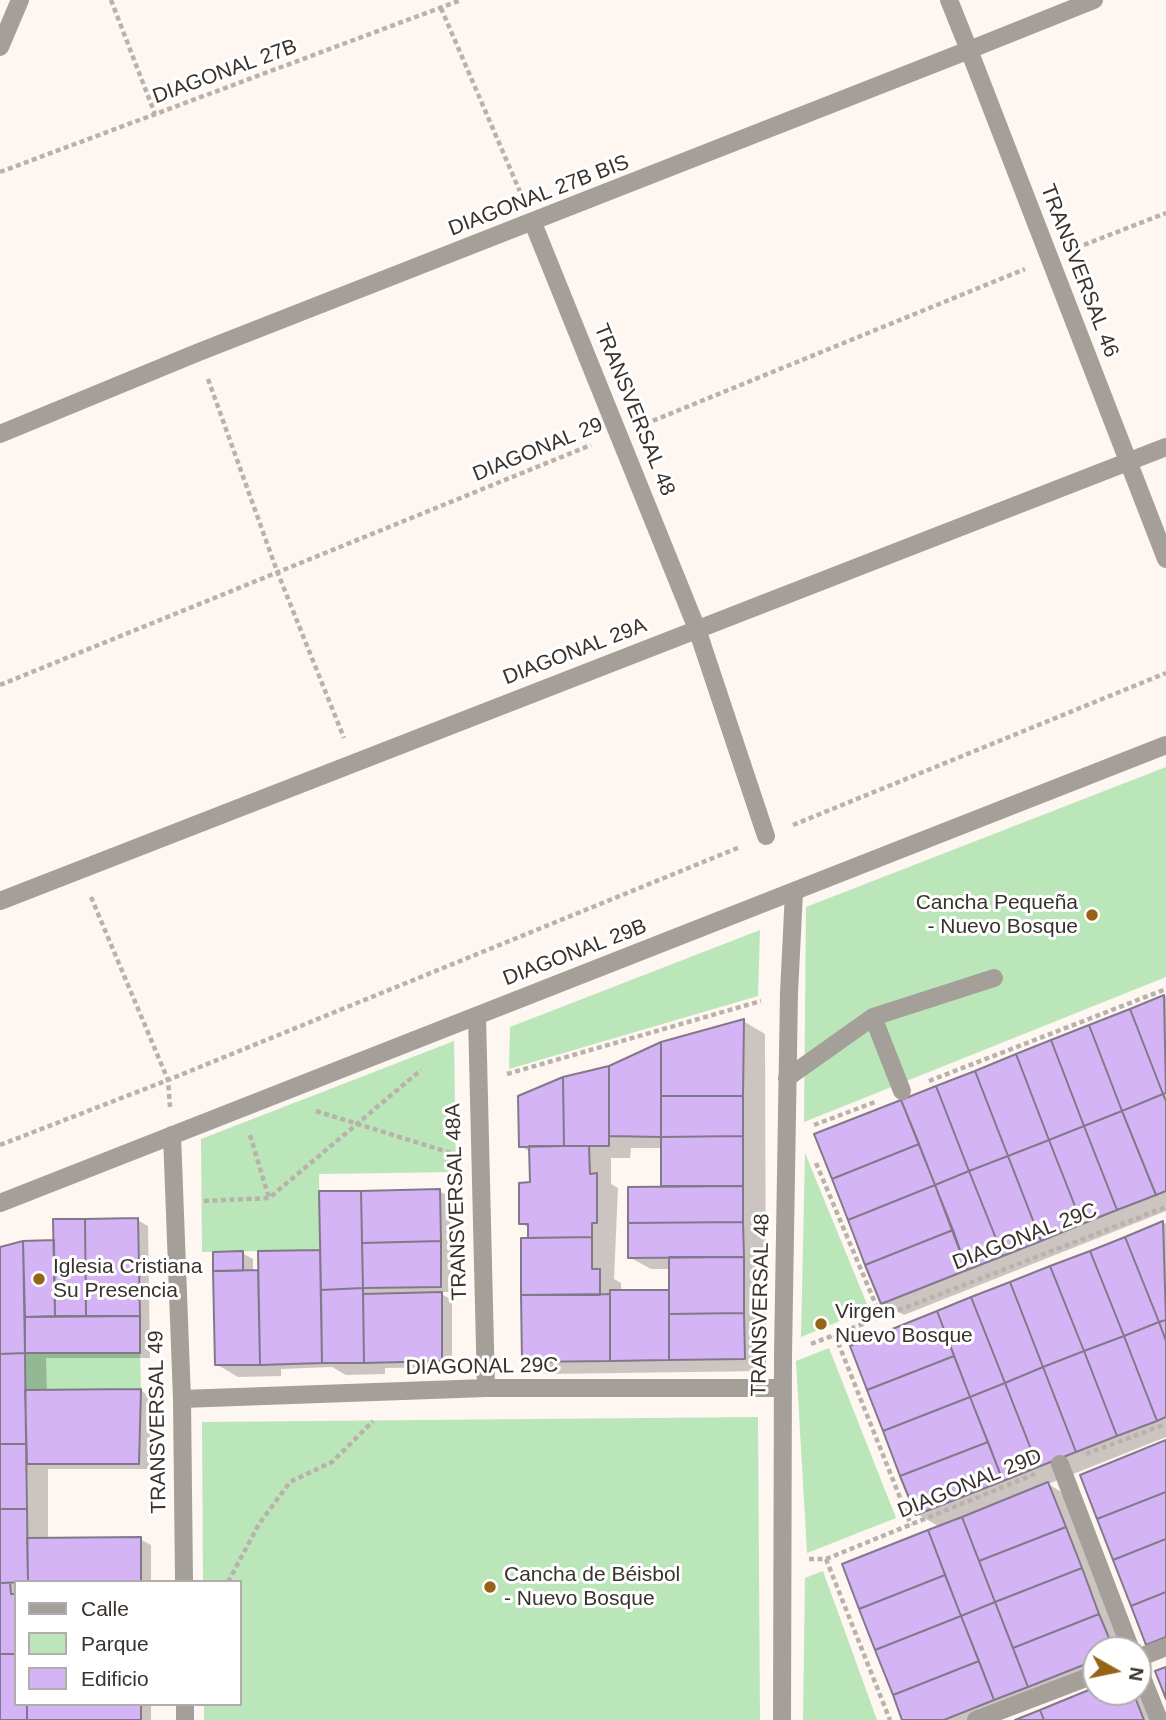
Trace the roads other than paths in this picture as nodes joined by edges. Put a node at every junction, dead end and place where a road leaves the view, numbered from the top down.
1 (20, 0) edge
2 (949, 0) edge
3 (1094, 0) edge
4 (0, 47) edge
5 (969, 50) junction
6 (533, 223) junction
7 (0, 434) edge
8 (1166, 447) edge
9 (1129, 462) junction
10 (1166, 559) edge
11 (697, 629) junction
12 (1166, 745) edge
13 (766, 836) road end
14 (794, 892) junction
15 (0, 901) edge
16 (994, 978) dead end
17 (477, 1016) junction
18 (873, 1017) junction
19 (787, 1078) junction
20 (902, 1091) road end
21 (172, 1135) junction
22 (0, 1203) edge
23 (486, 1388) junction
24 (783, 1388) junction
25 (182, 1399) junction
26 (1060, 1464) road end
27 (184, 1580) edge
28 (1126, 1636) edge
29 (1082, 1679) edge
30 (1152, 1702) edge
31 (782, 1720) edge
32 (976, 1720) edge
33 (1159, 1720) edge

1 - 4 street
2 - 5 street, TRANSVERSAL 46
3 - 5 street, DIAGONAL 27B BIS
5 - 6 street, DIAGONAL 27B BIS
5 - 9 street, TRANSVERSAL 46
6 - 7 street, DIAGONAL 27B BIS
6 - 11 street, TRANSVERSAL 48
8 - 9 street, DIAGONAL 29A
9 - 10 street, TRANSVERSAL 46
9 - 11 street, DIAGONAL 29A
11 - 13 street, TRANSVERSAL 48
11 - 15 street, DIAGONAL 29A
12 - 14 street, DIAGONAL 29B
14 - 17 street, DIAGONAL 29B
14 - 19 street, TRANSVERSAL 48
16 - 18 street
17 - 21 street, DIAGONAL 29B
17 - 23 street, TRANSVERSAL 48A
18 - 19 street
18 - 20 street
19 - 24 street, TRANSVERSAL 48
21 - 22 street, DIAGONAL 29B
21 - 25 street, TRANSVERSAL 49
23 - 24 street, DIAGONAL 29C
23 - 25 street, DIAGONAL 29C
24 - 31 street, TRANSVERSAL 48
25 - 27 street, TRANSVERSAL 49
26 - 28 street
29 - 32 street
30 - 33 street

